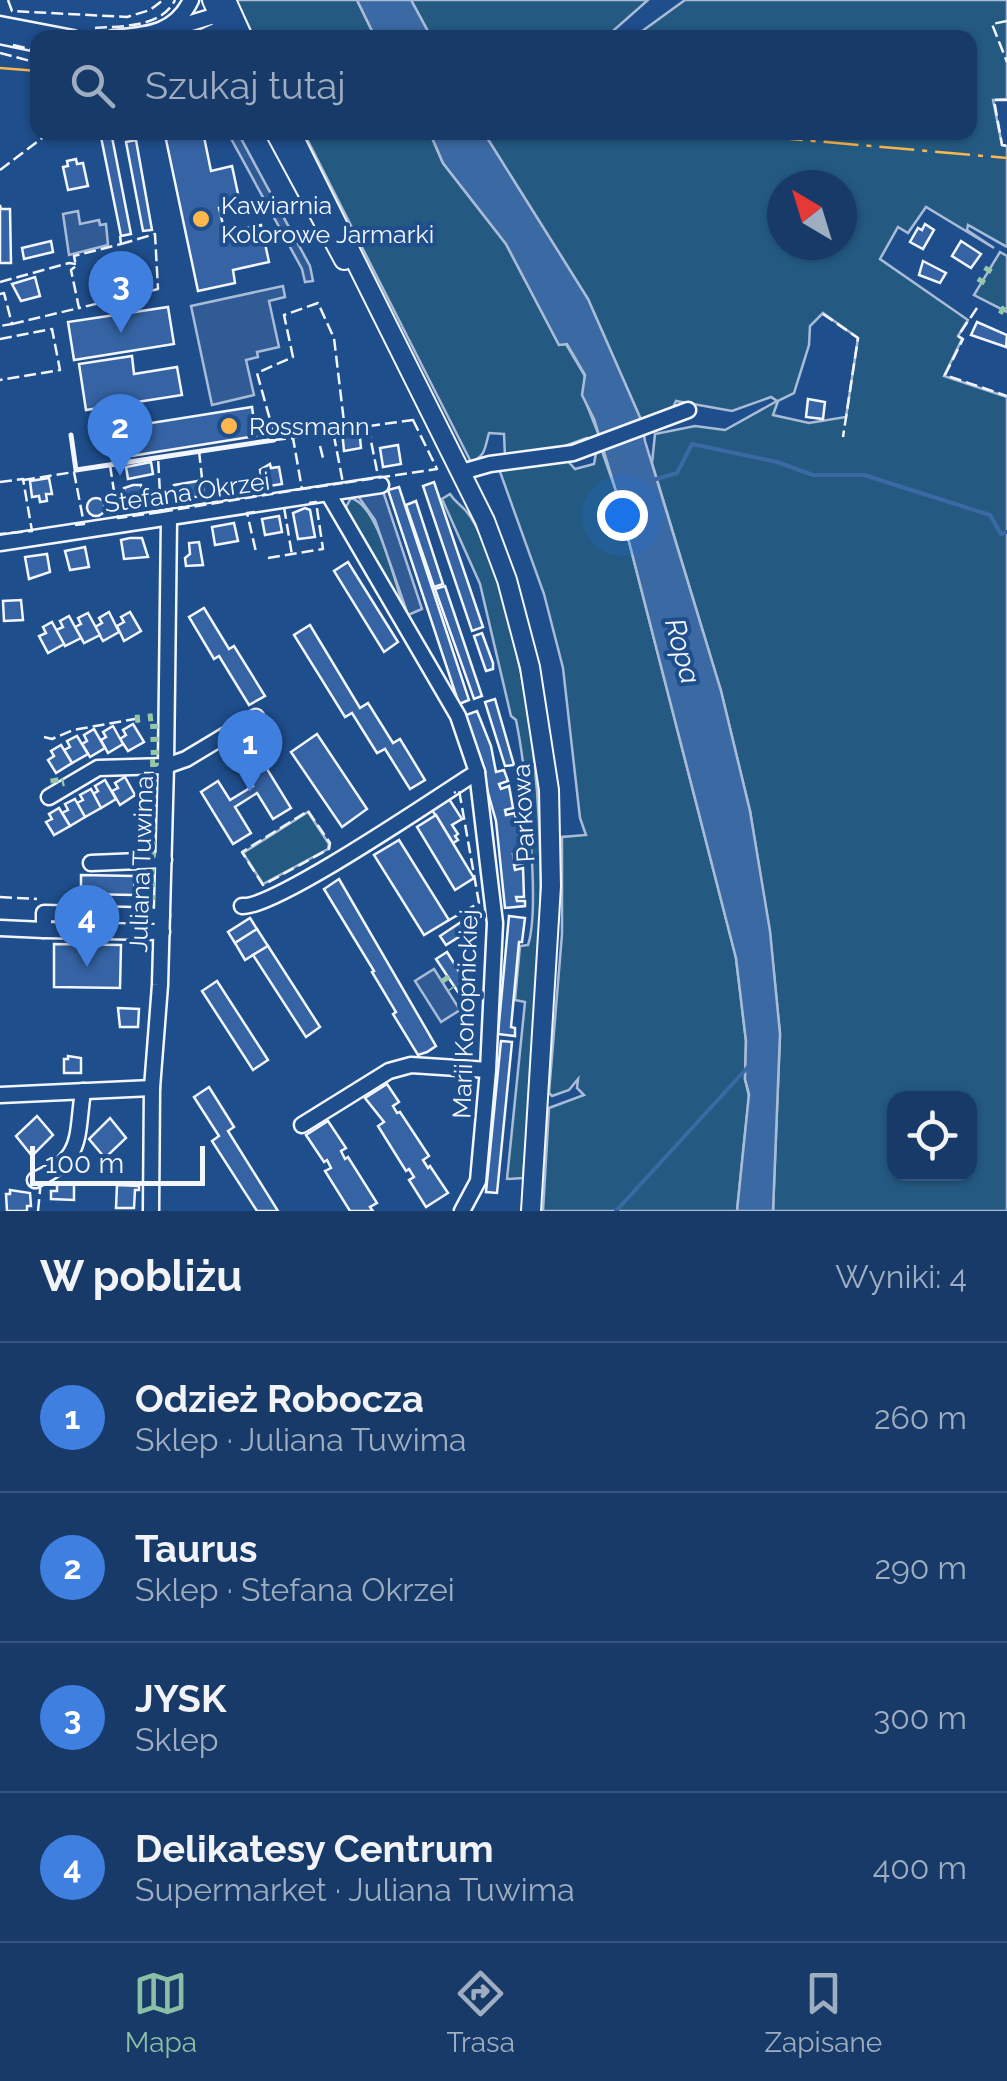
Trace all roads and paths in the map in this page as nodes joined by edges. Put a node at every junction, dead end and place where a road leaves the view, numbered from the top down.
1 (191, 0) edge
2 (224, 15) edge
3 (0, 24) edge
4 (31, 30) edge
5 (163, 30) edge
6 (168, 30) edge
7 (0, 36) edge
8 (30, 42) edge
9 (278, 140) edge
10 (296, 140) edge
11 (688, 410) dead end
12 (442, 429) junction
13 (462, 472) junction
14 (381, 485) dead end
15 (328, 493) junction
16 (169, 519) junction
17 (0, 544) edge
18 (256, 717) dead end
19 (166, 766) junction
20 (477, 772) junction
21 (49, 797) dead end
22 (164, 860) junction
23 (91, 863) dead end
24 (242, 906) dead end
25 (162, 924) junction
26 (0, 928) edge
27 (488, 1070) junction
28 (152, 1088) junction
29 (83, 1092) junction
30 (0, 1094) edge
31 (302, 1125) dead end
32 (35, 1180) dead end
33 (152, 1211) edge
34 (462, 1211) edge
35 (531, 1211) edge

1 - 5 street
2 - 6 street
3 - 4 street
7 - 8 street
9 - 12 main road, Parkowa
10 - 12 main road, Parkowa
11 - 13 street
12 - 13 main road, Parkowa
13 - 35 main road, Parkowa
14 - 15 street, Stefana Okrzei
15 - 16 street, Stefana Okrzei
15 - 20 street, Marii Konopnickiej
16 - 17 street, Stefana Okrzei
16 - 19 street, Juliana Tuwima
18 - 19 street
19 - 21 street
19 - 22 street, Juliana Tuwima
20 - 24 street
20 - 27 street, Marii Konopnickiej
22 - 23 street
22 - 25 street, Juliana Tuwima
25 - 26 street
25 - 28 street, Juliana Tuwima
27 - 31 street
27 - 34 street, Marii Konopnickiej
28 - 29 street
28 - 33 street, Juliana Tuwima
29 - 30 street
29 - 32 street

